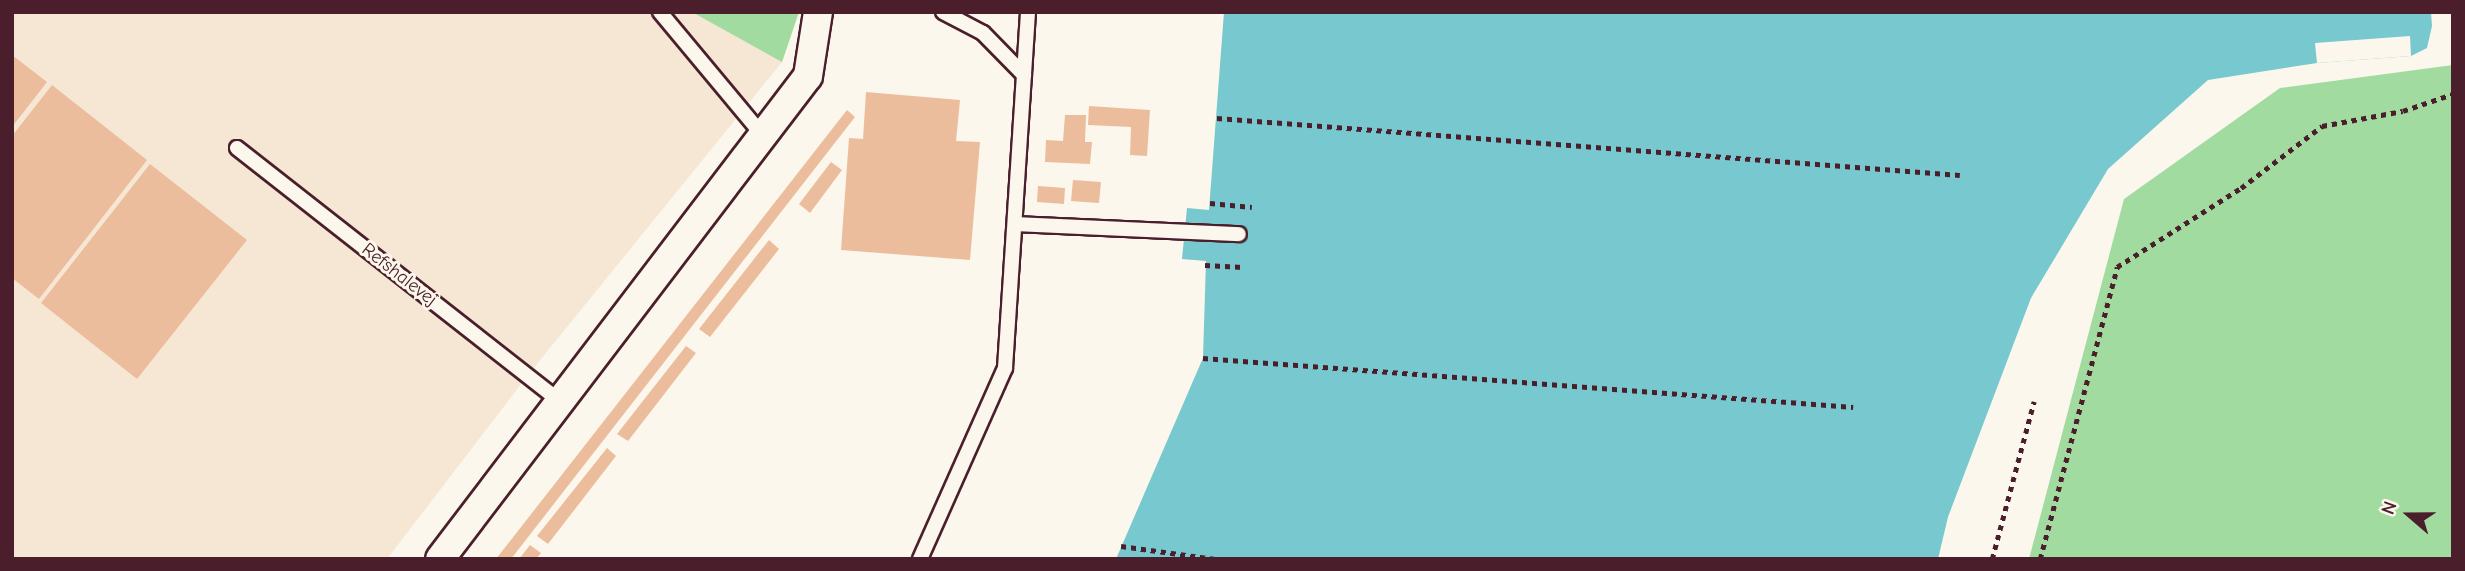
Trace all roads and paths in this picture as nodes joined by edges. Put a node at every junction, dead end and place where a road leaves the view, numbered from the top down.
1 (660, 12) edge
2 (818, 12) edge
3 (943, 12) edge
4 (1028, 12) edge
5 (1024, 75) junction
6 (2453, 94) edge
7 (1217, 118) dead end
8 (764, 137) junction
9 (237, 148) dead end
10 (1959, 175) dead end
11 (1210, 204) dead end
12 (1252, 206) dead end
13 (1016, 224) junction
14 (1240, 233) dead end
15 (1205, 265) dead end
16 (1243, 267) dead end
17 (1203, 358) dead end
18 (2034, 401) dead end
19 (561, 402) junction
20 (1853, 407) dead end
21 (1121, 546) dead end
22 (440, 559) edge
23 (920, 559) edge
24 (1215, 559) edge
25 (1992, 559) edge
26 (2040, 559) edge

1 - 8 lane
2 - 8 street
3 - 5 lane
4 - 5 lane
5 - 13 lane
6 - 26 path
7 - 10 path
8 - 19 street
9 - 19 lane, Refshalevej
11 - 12 path
13 - 14 lane
13 - 23 lane
15 - 16 path
17 - 20 path
18 - 25 path
19 - 22 street
21 - 24 path

